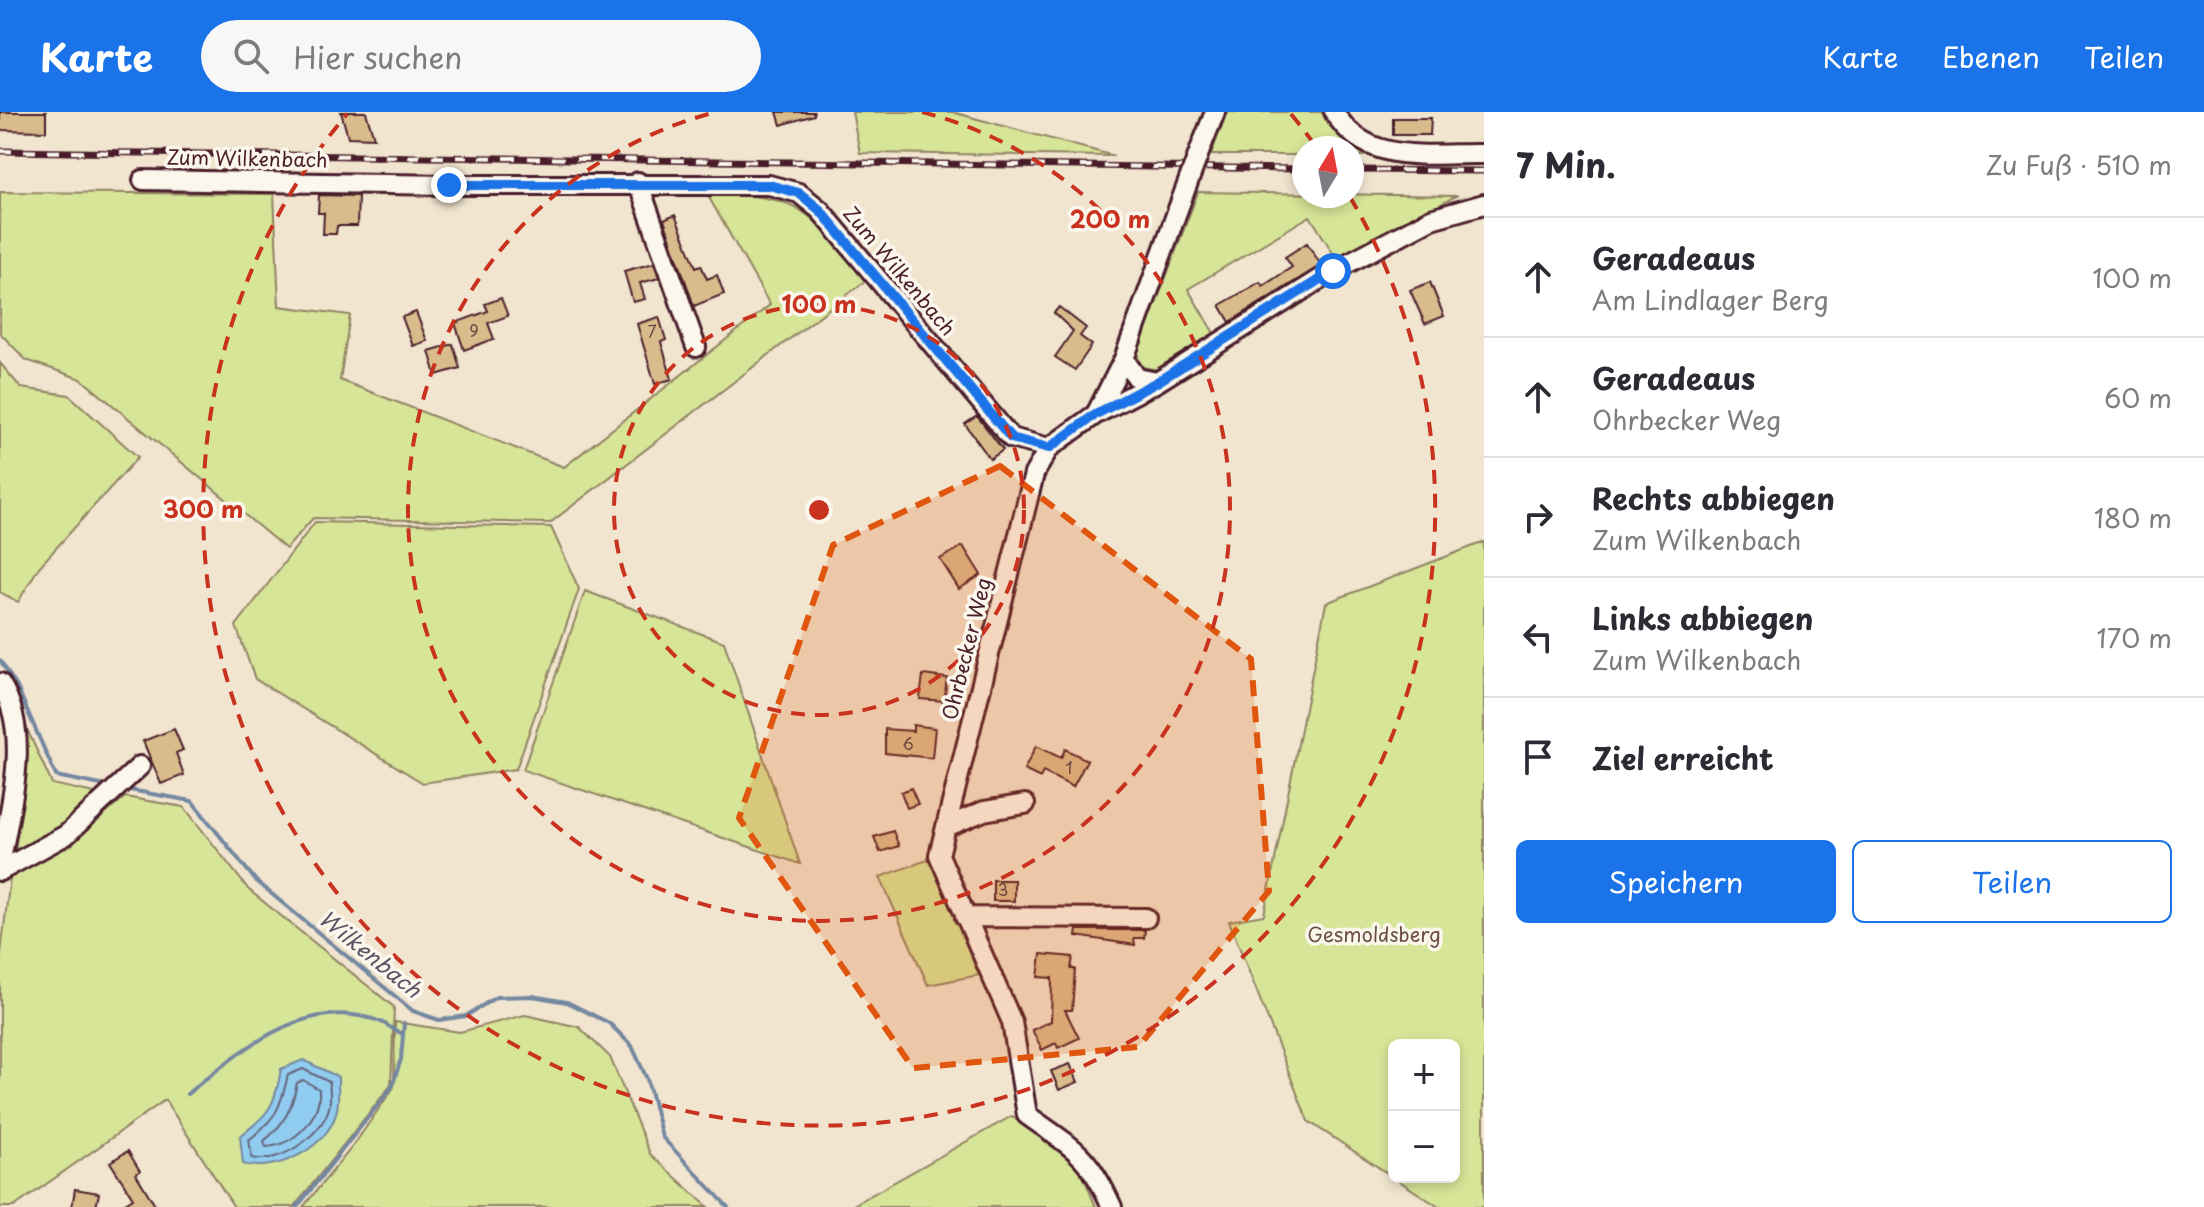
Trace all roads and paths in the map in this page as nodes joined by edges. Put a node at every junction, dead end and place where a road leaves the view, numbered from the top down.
1 (1215, 112) edge
2 (1334, 112) edge
3 (1484, 154) edge
4 (143, 180) dead end
5 (638, 182) junction
6 (1484, 204) edge
7 (696, 347) dead end
8 (1124, 359) junction
9 (1157, 382) junction
10 (1096, 414) junction
11 (1049, 448) junction
12 (5, 690) edge
13 (140, 766) dead end
14 (1025, 804) dead end
15 (946, 827) junction
16 (0, 869) edge
17 (965, 917) junction
18 (1146, 918) dead end
19 (1112, 1207) edge

1 - 8 street, Ohrbecker Weg, bridge
2 - 3 street
4 - 5 street, Zum Wilkenbach
5 - 7 street
5 - 11 street, Zum Wilkenbach
6 - 9 street, Ohrbecker Weg
8 - 9 street
8 - 10 street, Ohrbecker Weg
9 - 10 street, Ohrbecker Weg
10 - 11 street, Ohrbecker Weg
11 - 15 street, Ohrbecker Weg
12 - 16 street
13 - 16 street
14 - 15 street
15 - 17 street, Ohrbecker Weg
17 - 18 street
17 - 19 street, Ohrbecker Weg

